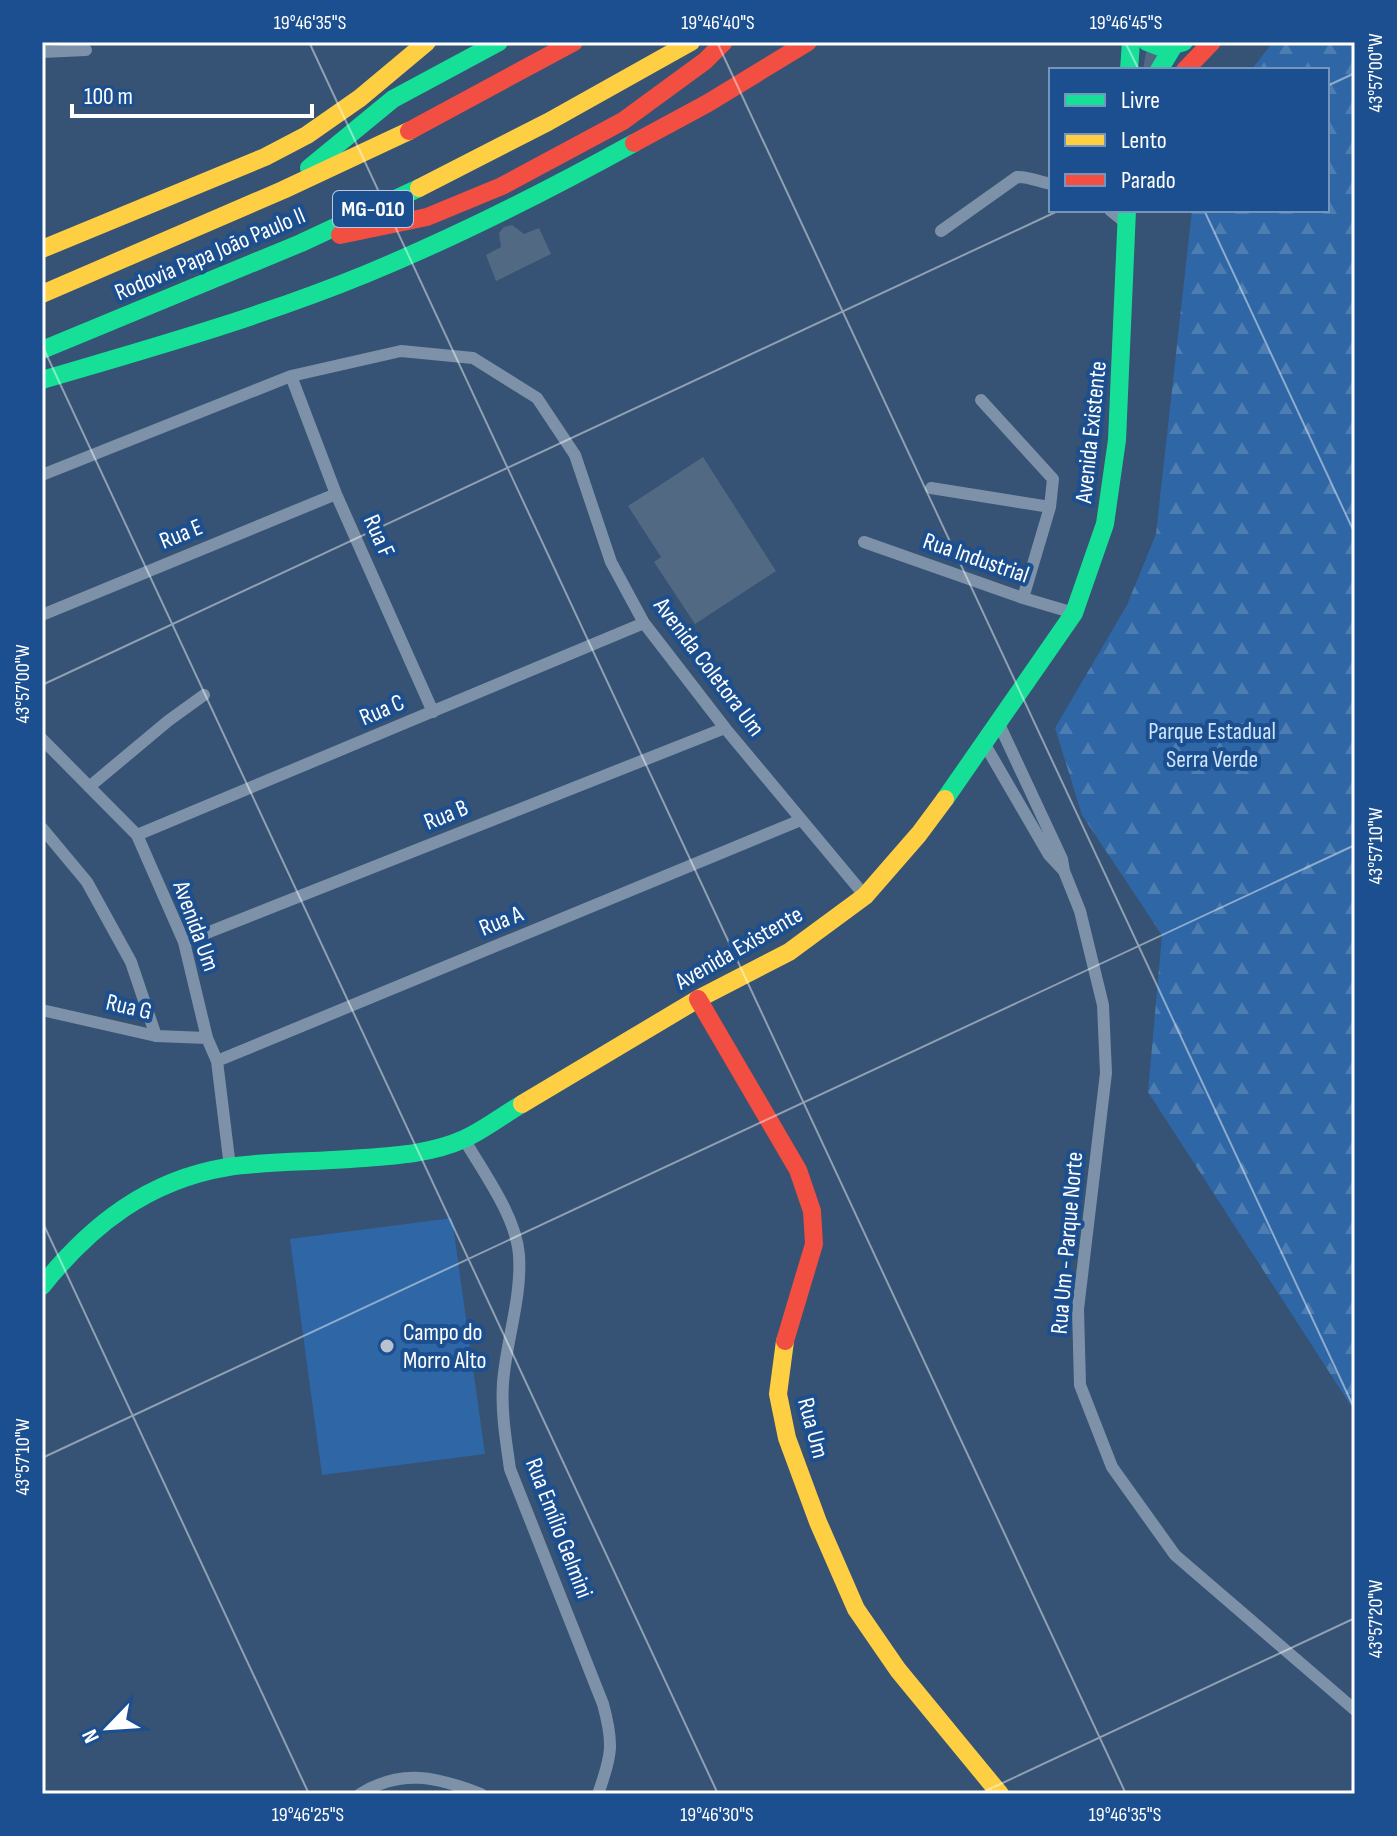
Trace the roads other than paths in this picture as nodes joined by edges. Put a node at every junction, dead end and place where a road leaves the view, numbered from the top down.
1 (427, 42) edge
2 (499, 42) edge
3 (574, 42) edge
4 (691, 42) edge
5 (724, 42) edge
6 (808, 42) edge
7 (1131, 42) edge
8 (1147, 42) edge
9 (1212, 42) edge
10 (1178, 44) edge
11 (86, 50) dead end
12 (42, 52) edge
13 (1129, 68) edge
14 (1160, 68) edge
15 (1187, 68) edge
16 (1049, 184) edge
17 (283, 190) junction
18 (1126, 217) edge
19 (941, 231) dead end
20 (302, 242) junction
21 (42, 249) edge
22 (42, 294) edge
23 (42, 350) edge
24 (291, 376) junction
25 (42, 380) edge
26 (981, 400) dead end
27 (42, 475) edge
28 (931, 488) dead end
29 (336, 494) junction
30 (1050, 507) junction
31 (864, 542) dead end
32 (1023, 598) junction
33 (1074, 613) junction
34 (42, 615) edge
35 (644, 623) junction
36 (204, 695) dead end
37 (433, 712) junction
38 (999, 724) junction
39 (725, 728) junction
40 (42, 739) edge
41 (984, 743) junction
42 (89, 787) junction
43 (801, 820) junction
44 (42, 828) edge
45 (137, 835) junction
46 (1064, 871) junction
47 (865, 896) junction
48 (184, 942) junction
49 (698, 999) junction
50 (42, 1010) edge
51 (156, 1036) junction
52 (207, 1038) junction
53 (217, 1061) junction
54 (464, 1139) junction
55 (230, 1167) junction
56 (42, 1286) edge
57 (1355, 1710) edge
58 (360, 1794) edge
59 (481, 1794) edge
60 (598, 1794) edge
61 (1000, 1794) edge

1 - 21 main road
2 - 17 main road
3 - 17 main road, Rodovia Papa João Paulo II / MG-010
4 - 20 main road, Rodovia Papa João Paulo II / MG-010
5 - 20 main road
6 - 25 main road
7 - 13 main road
8 - 10 main road
9 - 15 main road
10 - 14 main road
11 - 12 street
16 - 19 street
17 - 22 main road, Rodovia Papa João Paulo II / MG-010
18 - 33 main road, Avenida Existente
20 - 23 main road, Rodovia Papa João Paulo II / MG-010
24 - 27 street, Avenida Coletora Um
24 - 29 street, Rua F
24 - 35 street, Avenida Coletora Um
26 - 30 street
28 - 30 street
29 - 34 street, Rua E
29 - 37 street, Rua F
30 - 32 street
31 - 32 street, Rua Industrial
32 - 33 street, Rua Industrial
33 - 38 main road, Avenida Existente
35 - 37 street, Rua C
35 - 39 street, Avenida Coletora Um
36 - 42 street
37 - 45 street, Rua C
38 - 41 main road, Avenida Existente
38 - 46 street, Rua Um - Parque Norte
39 - 43 street, Avenida Coletora Um
39 - 48 street, Rua B
40 - 42 street, Avenida Um
41 - 46 street, Rua Um - Parque Norte
41 - 47 main road, Avenida Existente
42 - 45 street, Avenida Um
43 - 47 street, Avenida Coletora Um
43 - 53 street, Rua A
44 - 51 street
45 - 48 street, Avenida Um
46 - 57 street, Rua Um - Parque Norte
47 - 49 main road, Avenida Existente
48 - 52 street, Avenida Um
49 - 54 main road, Avenida Existente
49 - 61 main road, Rua Um
50 - 51 street, Rua G
51 - 52 street, Rua G
52 - 53 street, Avenida Um
53 - 55 street, Avenida Um
54 - 55 main road, Avenida Existente
54 - 60 street, Rua Emílio Gelmini
55 - 56 main road, Avenida Existente
58 - 59 street

